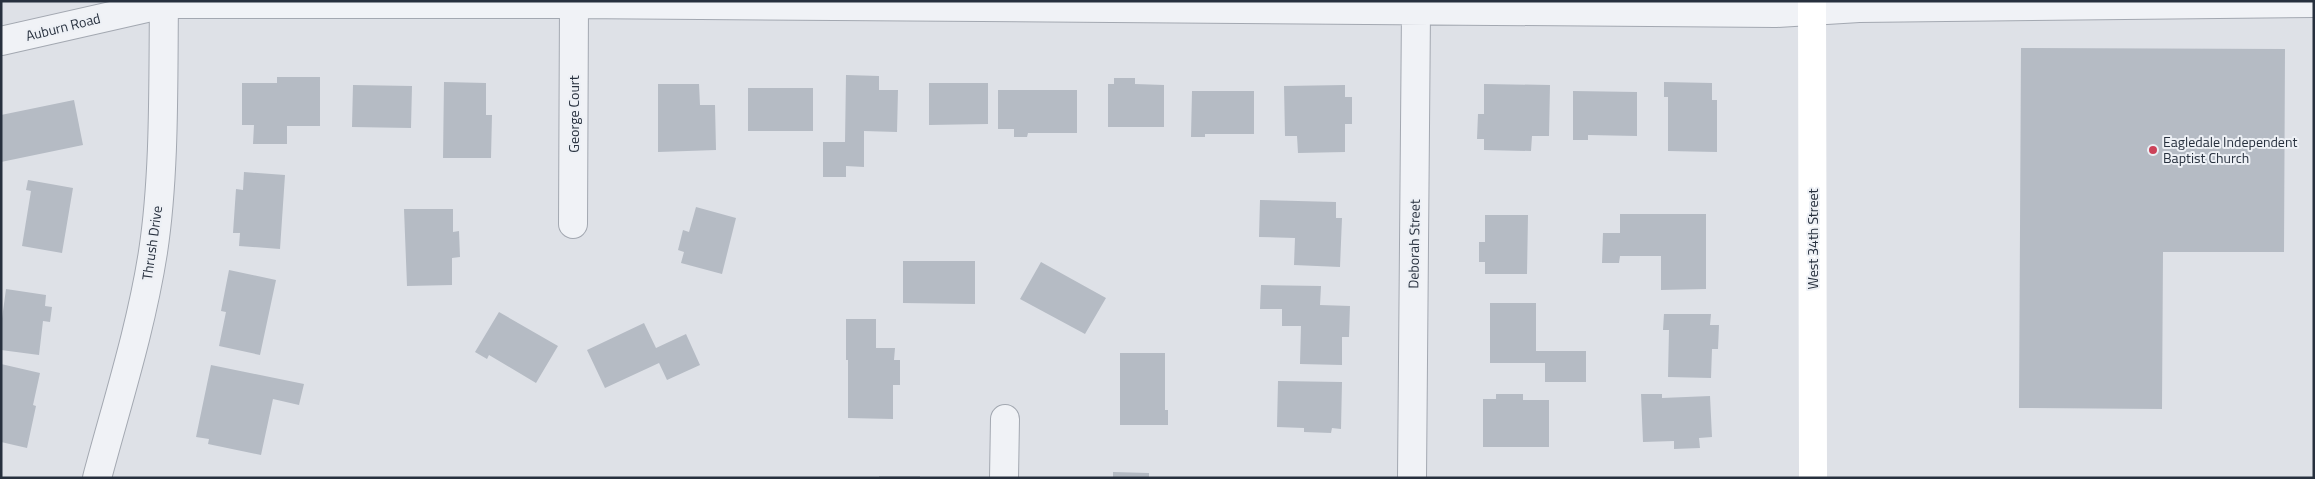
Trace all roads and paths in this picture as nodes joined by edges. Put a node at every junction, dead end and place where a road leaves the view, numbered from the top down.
1 (164, 2) edge
2 (2314, 3) edge
3 (574, 4) junction
4 (1812, 6) edge
5 (1416, 10) junction
6 (1, 42) edge
7 (573, 224) dead end
8 (1005, 419) dead end
9 (97, 478) edge
10 (1004, 478) edge
11 (1412, 478) edge
12 (1813, 478) edge

1 - 3 street, Auburn Road
1 - 6 street, Auburn Road
1 - 9 street, Thrush Drive
2 - 4 street, Auburn Road
3 - 5 street, Auburn Road
3 - 7 street, George Court
4 - 5 street, Auburn Road
4 - 12 street, West 34th Street
5 - 11 street, Deborah Street
8 - 10 street

